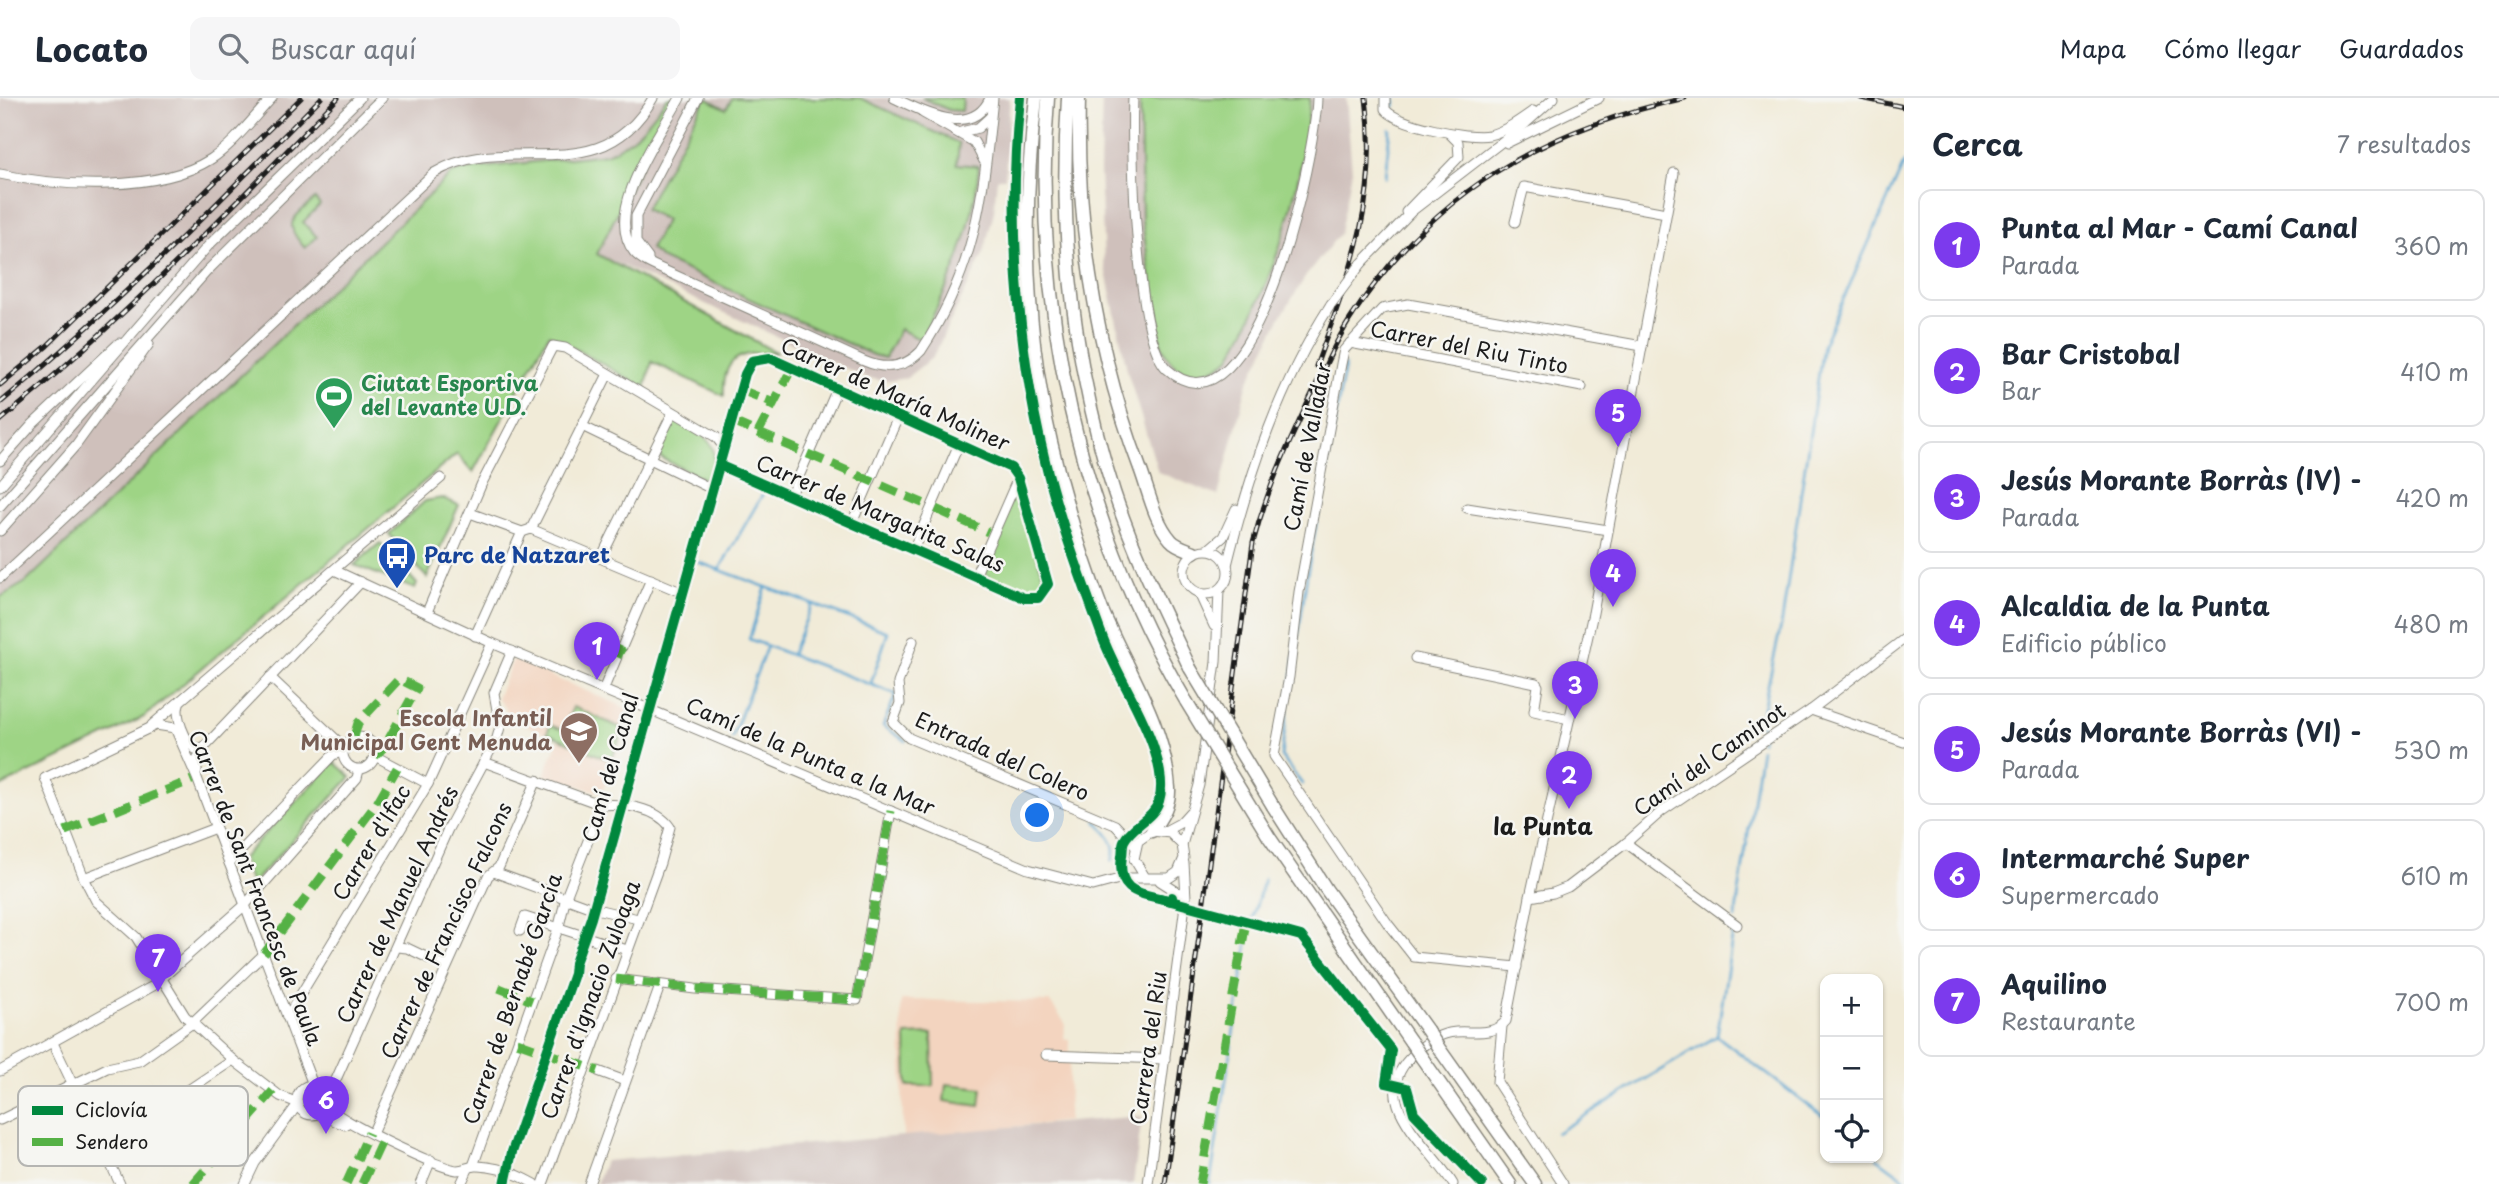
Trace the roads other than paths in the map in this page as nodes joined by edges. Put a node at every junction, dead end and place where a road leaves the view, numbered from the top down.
1 (272, 98) edge
2 (360, 98) edge
3 (382, 98) edge
4 (653, 98) edge
5 (680, 98) edge
6 (698, 98) edge
7 (894, 98) edge
8 (992, 98) edge
9 (1035, 98) edge
10 (1048, 98) edge
11 (1068, 98) edge
12 (1079, 98) edge
13 (1133, 98) edge
14 (1317, 98) edge
15 (1385, 98) edge
16 (1553, 98) edge
17 (1599, 98) edge
18 (916, 108) junction
19 (991, 115) junction
20 (952, 130) junction
21 (1444, 131) junction
22 (1489, 150) junction
23 (986, 168) junction
24 (1674, 173) dead end
25 (0, 174) edge
26 (1667, 213) junction
27 (1516, 222) dead end
28 (1395, 227) junction
29 (666, 271) junction
30 (179, 301) junction
31 (149, 317) junction
32 (1350, 344) junction
33 (1642, 346) junction
34 (752, 361) joint
35 (608, 374) junction
36 (1582, 387) dead end
37 (837, 389) junction
38 (673, 412) junction
39 (898, 417) junction
40 (582, 426) junction
41 (959, 444) junction
42 (649, 460) junction
43 (0, 461) edge
44 (722, 463) junction
45 (441, 478) dead end
46 (1018, 478) junction
47 (0, 486) edge
48 (713, 490) junction
49 (1245, 492) junction
50 (790, 497) junction
51 (0, 506) edge
52 (1467, 508) dead end
53 (470, 513) junction
54 (852, 523) junction
55 (1608, 530) junction
56 (0, 531) edge
57 (526, 531) junction
58 (1209, 549) junction
59 (913, 550) junction
60 (1194, 552) junction
61 (601, 558) junction
62 (1227, 565) junction
63 (334, 570) junction
64 (975, 576) junction
65 (0, 578) edge
66 (651, 579) junction
67 (361, 582) junction
68 (1219, 590) junction
69 (683, 593) junction
70 (1199, 593) junction
71 (427, 611) junction
72 (1216, 633) junction
73 (475, 636) junction
74 (1904, 639) edge
75 (913, 640) dead end
76 (492, 643) junction
77 (622, 647) dead end
78 (512, 651) junction
79 (617, 657) dead end
80 (1415, 658) dead end
81 (270, 677) junction
82 (604, 688) junction
83 (182, 700) junction
84 (649, 707) junction
85 (1811, 710) junction
86 (1569, 719) junction
87 (149, 728) junction
88 (1904, 742) edge
89 (205, 746) junction
90 (343, 749) junction
91 (375, 756) junction
92 (484, 762) junction
93 (359, 770) junction
94 (197, 778) junction
95 (537, 780) junction
96 (428, 784) junction
97 (621, 803) junction
98 (601, 805) junction
99 (891, 811) junction
100 (1191, 811) junction
101 (215, 828) junction
102 (1158, 831) junction
103 (1626, 843) junction
104 (1182, 845) junction
105 (1135, 846) junction
106 (1184, 858) junction
107 (1134, 859) junction
108 (229, 863) junction
109 (494, 872) junction
110 (1145, 877) junction
111 (84, 878) junction
112 (1122, 878) junction
113 (1159, 881) junction
114 (566, 897) junction
115 (1530, 897) junction
116 (245, 905) junction
117 (592, 908) junction
118 (1184, 916) junction
119 (638, 919) junction
120 (1733, 924) dead end
121 (559, 926) junction
122 (520, 932) dead end
123 (585, 935) junction
124 (397, 947) junction
125 (627, 950) junction
126 (264, 954) junction
127 (445, 966) junction
128 (1517, 967) junction
129 (160, 979) junction
130 (616, 979) junction
131 (660, 986) junction
132 (287, 1017) junction
133 (191, 1024) junction
134 (1502, 1026) junction
135 (53, 1043) junction
136 (1046, 1055) dead end
137 (1165, 1059) junction
138 (233, 1060) junction
139 (598, 1071) dead end
140 (0, 1072) edge
141 (625, 1081) junction
142 (313, 1085) junction
143 (73, 1086) joint
144 (194, 1086) edge
145 (324, 1091) junction
146 (298, 1104) junction
147 (327, 1105) junction
148 (18, 1112) edge
149 (318, 1114) junction
150 (0, 1120) edge
151 (371, 1134) junction
152 (431, 1160) junction
153 (112, 1166) edge
154 (470, 1167) junction
155 (508, 1171) junction
156 (120, 1184) edge
157 (245, 1184) edge
158 (421, 1184) edge
159 (461, 1184) edge
160 (505, 1184) edge
161 (535, 1184) edge
162 (543, 1184) edge
163 (589, 1184) edge
164 (1148, 1184) edge
165 (1453, 1184) edge
166 (1510, 1184) edge
167 (1535, 1184) edge
168 (1563, 1184) edge

1 - 25 street
2 - 31 street
3 - 30 street
4 - 65 street
5 - 29 street
6 - 29 street
7 - 18 street
8 - 18 street
8 - 19 street
9 - 102 highway
10 - 166 highway, bridge
11 - 167 highway, bridge
12 - 60 highway
13 - 14 street
15 - 21 street
16 - 21 street
16 - 22 street
17 - 22 street
18 - 20 street
19 - 20 street
19 - 23 street
20 - 23 street
21 - 28 street
22 - 28 street
23 - 29 street
24 - 26 street
26 - 27 street
26 - 33 street
28 - 49 street, bridge
30 - 51 street
30 - 56 street
31 - 43 street
31 - 47 street
32 - 33 street, Camí de Valladar
32 - 36 street, Carrer del Riu Tinto
32 - 128 street, Camí de Valladar
33 - 55 street
34 - 37 street, Carrer de María Moliner
34 - 44 street, Camí del Canal
35 - 38 street
35 - 40 street
35 - 53 street
37 - 39 street, Carrer de María Moliner
37 - 50 street
38 - 42 street
38 - 44 street
39 - 41 street, Carrer de María Moliner
39 - 54 street
40 - 42 street
40 - 57 street
41 - 46 street, Carrer de María Moliner
41 - 59 street
42 - 48 street
42 - 61 street
44 - 48 street, Camí del Canal
44 - 50 street, Carrer de Margarita Salas
45 - 63 street
46 - 64 street
46 - 64 street, Carrer de Margarita Salas
48 - 69 street, Camí del Canal
49 - 58 street
49 - 62 street
50 - 54 street, Carrer de Margarita Salas
52 - 55 street
53 - 57 street
53 - 71 street
54 - 59 street, Carrer de Margarita Salas
55 - 86 street
57 - 61 street
57 - 73 street
58 - 60 street
58 - 62 street
59 - 64 street, Carrer de Margarita Salas
60 - 70 street
61 - 66 street
62 - 68 street
63 - 67 street, Camí de la Punta a la Mar
63 - 83 street
66 - 69 street
66 - 77 street
67 - 71 street, Camí de la Punta a la Mar
67 - 81 street
68 - 70 street
68 - 72 street
69 - 84 street, Camí del Canal
70 - 72 street
71 - 73 street, Camí de la Punta a la Mar
72 - 100 street
73 - 76 street, Camí de la Punta a la Mar
74 - 85 street, Camí del Caminot
75 - 105 street, Entrada del Colero
76 - 78 street, Camí de la Punta a la Mar
76 - 96 street, Carrer d'Ifac
78 - 82 street, Camí de la Punta a la Mar
78 - 92 street, Carrer de Manuel Andrés
79 - 82 street
80 - 86 street
81 - 89 street
81 - 90 street
82 - 84 street, Camí de la Punta a la Mar
83 - 87 street
83 - 89 street, Carrer de Sant Francesc de Paula
84 - 97 street, Camí del Canal
84 - 99 street, Camí de la Punta a la Mar
85 - 88 street
85 - 103 street, Camí del Caminot
86 - 115 street
87 - 94 street, Carrer de Sant Francesc de Paula
87 - 111 street
89 - 94 street
90 - 91 street
90 - 93 street
90 - 108 street
91 - 93 street
91 - 96 street
92 - 95 street, Carrer de Francisco Falcons
92 - 124 street, Carrer de Manuel Andrés
93 - 116 street
94 - 101 street, Carrer de Sant Francesc de Paula
95 - 98 street, Carrer de Francisco Falcons
95 - 109 street, Carrer de Francisco Falcons
96 - 132 street, Carrer d'Ifac
97 - 98 street
97 - 117 street, Camí del Canal
97 - 119 street, Carrer d'Ignacio Zuloaga
98 - 114 street, Carrer de Bernabé García
99 - 112 street, Camí de la Punta a la Mar
99 - 131 street
100 - 102 street
100 - 104 street
101 - 108 street, Carrer de Sant Francesc de Paula
101 - 111 street
102 - 104 street
102 - 105 street
103 - 115 street, Camí del Caminot
103 - 120 street
104 - 106 street
105 - 107 street
106 - 113 street
106 - 118 street, Carrera del Riu
107 - 110 street
107 - 112 street
108 - 116 street, Carrer de Sant Francesc de Paula
109 - 114 street
109 - 127 street, Carrer de Francisco Falcons
110 - 112 street, Camí de la Punta a la Mar
110 - 113 street
111 - 129 street
113 - 118 street
114 - 117 street
114 - 121 street, Carrer de Bernabé García
115 - 128 street
116 - 126 street, Carrer de Sant Francesc de Paula
116 - 129 street
117 - 119 street
117 - 123 street, Camí del Canal
118 - 137 street, Carrera del Riu
119 - 125 street, Carrer d'Ignacio Zuloaga
121 - 122 street
121 - 123 street
121 - 154 street, Carrer de Bernabé García
123 - 125 street
123 - 155 street, Camí del Canal
124 - 127 street
124 - 145 street, Carrer de Manuel Andrés
125 - 130 street, Carrer d'Ignacio Zuloaga
126 - 132 street, Carrer de Sant Francesc de Paula
126 - 133 street
127 - 151 street, Carrer de Francisco Falcons
128 - 134 street
129 - 133 street
129 - 135 street
130 - 131 street
130 - 162 street, Carrer d'Ignacio Zuloaga
131 - 141 street
132 - 142 street, Carrer de Sant Francesc de Paula
133 - 138 street
133 - 143 street
134 - 165 street
134 - 168 street
135 - 140 street
135 - 143 street
136 - 137 street
137 - 164 street, Carrera del Riu
138 - 144 street
138 - 146 street
139 - 141 street
141 - 163 street
142 - 145 street
142 - 146 street
145 - 147 street
146 - 149 street
146 - 157 street
147 - 149 street
147 - 151 street
148 - 150 street
149 - 151 street
151 - 152 street
152 - 154 street
152 - 158 street
153 - 156 street
154 - 155 street
154 - 159 street, Carrer de Bernabé García
155 - 160 street, Camí del Canal
155 - 161 street

